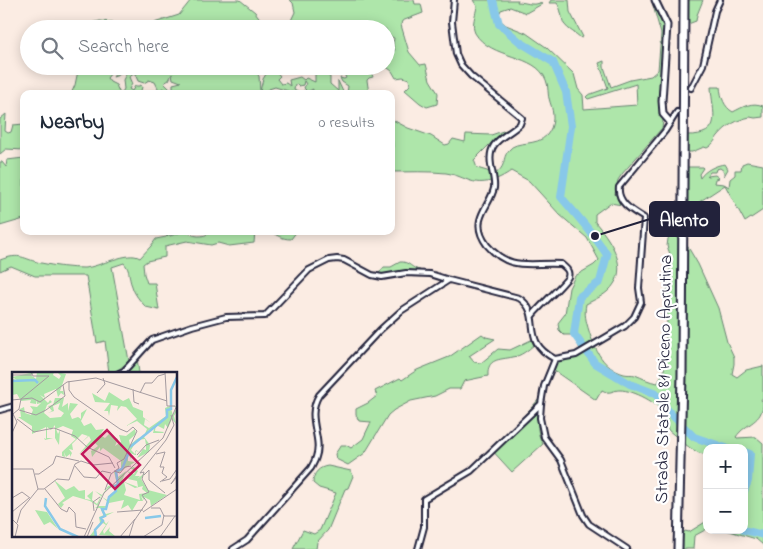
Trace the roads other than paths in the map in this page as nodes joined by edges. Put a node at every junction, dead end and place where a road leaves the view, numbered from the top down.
1 (454, 0) edge
2 (655, 0) edge
3 (684, 0) edge
4 (720, 0) edge
5 (691, 88) tunnel mouth
6 (677, 112) tunnel mouth
7 (670, 122) junction
8 (449, 280) junction
9 (532, 316) junction
10 (555, 359) junction
11 (122, 372) edge
12 (542, 404) junction
13 (233, 549) edge
14 (418, 549) edge
15 (627, 549) edge
16 (678, 549) edge

1 - 9 street
2 - 7 street
3 - 16 highway, Strada Statale 81 Piceno Aprutina
4 - 5 street
6 - 7 street
7 - 10 street
8 - 9 street
8 - 11 street
8 - 13 street
9 - 10 street
10 - 12 street
12 - 14 street
12 - 15 street

